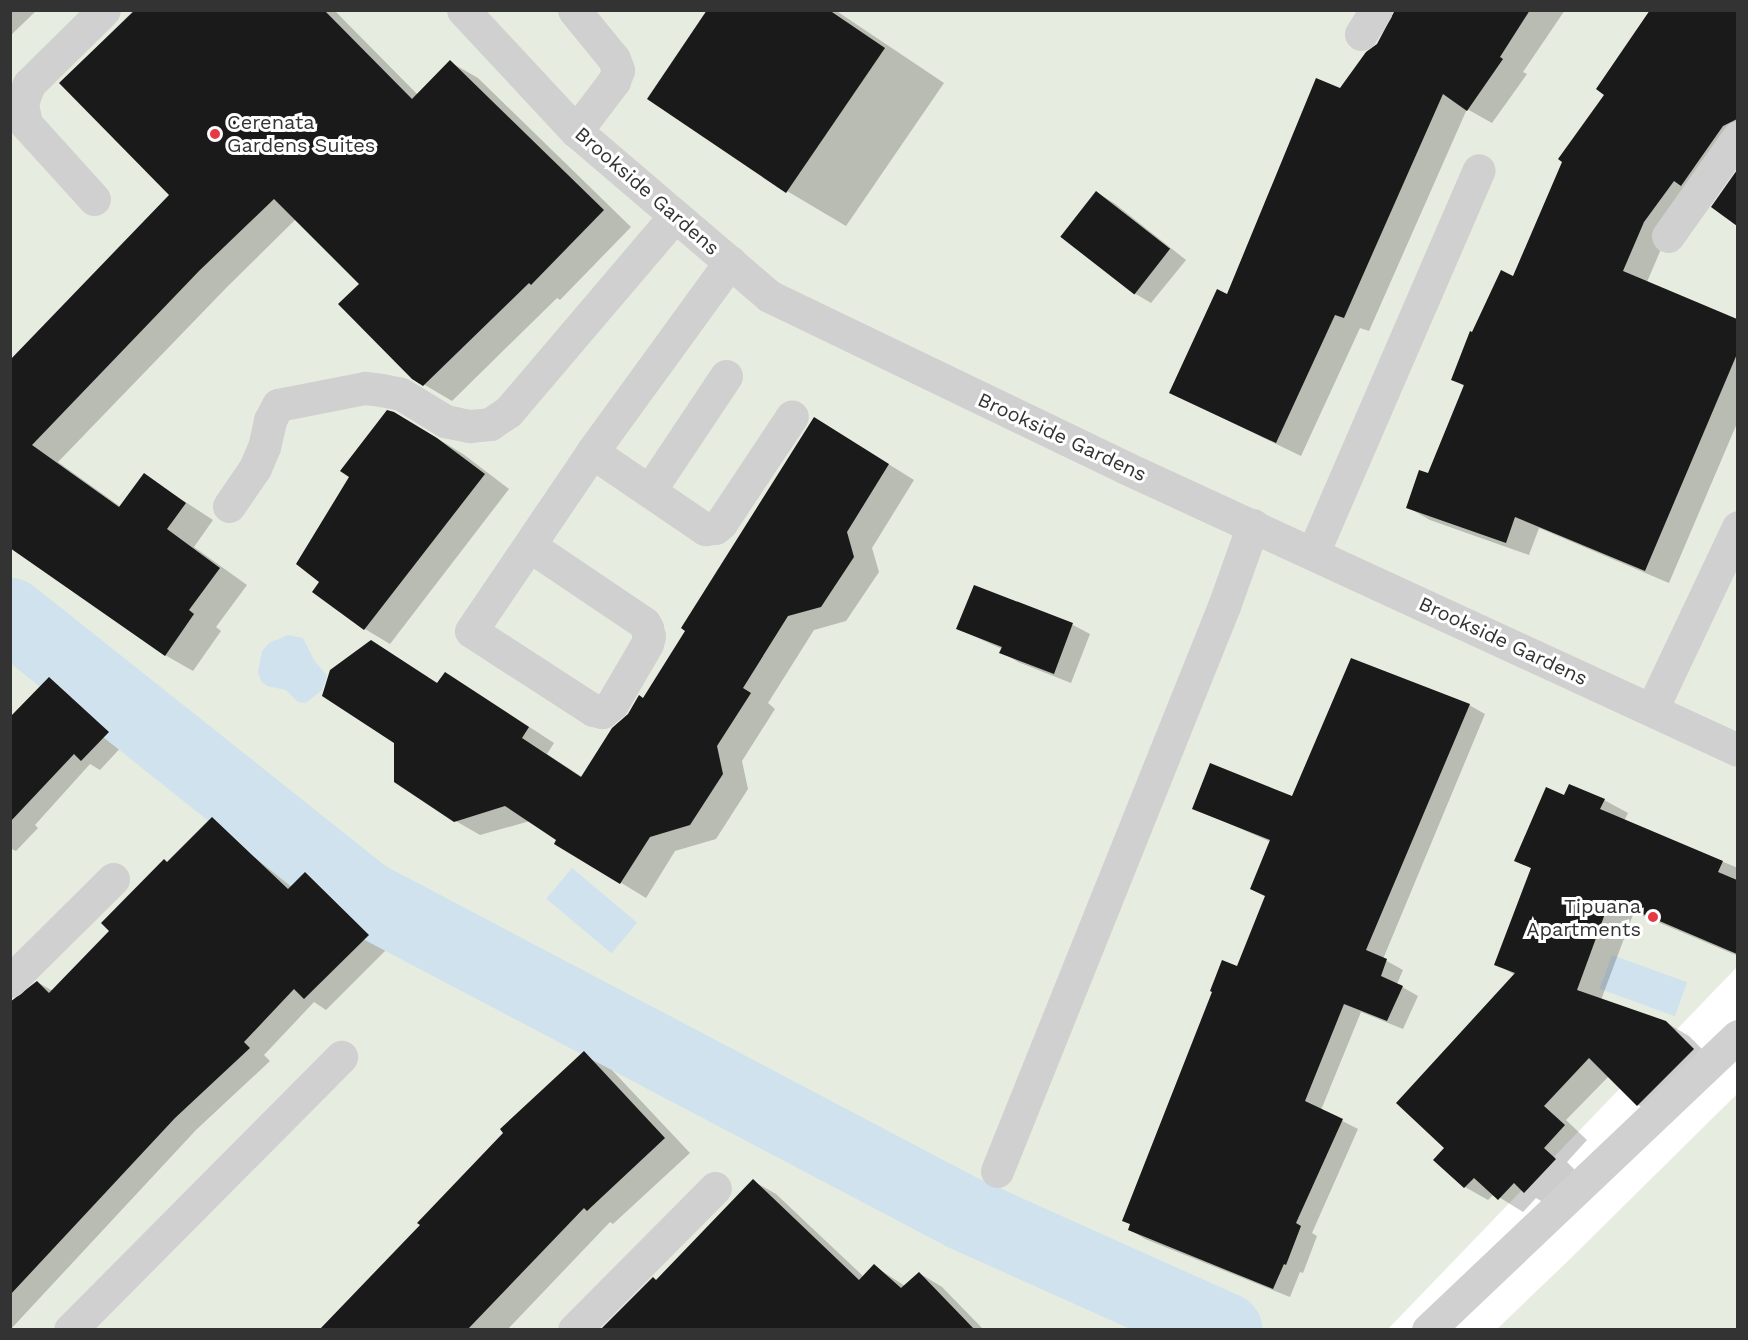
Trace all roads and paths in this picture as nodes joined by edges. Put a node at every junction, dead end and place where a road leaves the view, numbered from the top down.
1 (104, 10) edge
2 (463, 10) edge
3 (574, 10) edge
4 (576, 130) junction
5 (1737, 137) edge
6 (1479, 170) dead end
7 (94, 200) dead end
8 (675, 216) junction
9 (1668, 236) dead end
10 (730, 262) junction
11 (726, 376) dead end
12 (792, 416) dead end
13 (591, 452) junction
14 (650, 490) junction
15 (229, 506) dead end
16 (1253, 525) junction
17 (1737, 527) edge
18 (530, 546) junction
19 (1313, 553) junction
20 (1652, 709) junction
21 (1737, 750) edge
22 (113, 879) dead end
23 (10, 981) edge
24 (1737, 1036) edge
25 (341, 1056) dead end
26 (997, 1171) dead end
27 (715, 1188) dead end
28 (70, 1329) edge
29 (574, 1329) edge
30 (1428, 1329) edge

1 - 7 street
2 - 4 street, Brookside Gardens
3 - 4 street
4 - 8 street, Brookside Gardens
5 - 9 street
6 - 19 street
8 - 10 street, Brookside Gardens
8 - 15 street
10 - 13 street
10 - 16 street, Brookside Gardens
11 - 14 street
12 - 14 street
13 - 14 street
13 - 18 street
16 - 19 street, Brookside Gardens
16 - 26 street
17 - 20 street
18 - 18 street
19 - 20 street, Brookside Gardens
20 - 21 street, Brookside Gardens
22 - 23 street
24 - 30 street
25 - 28 street
27 - 29 street

